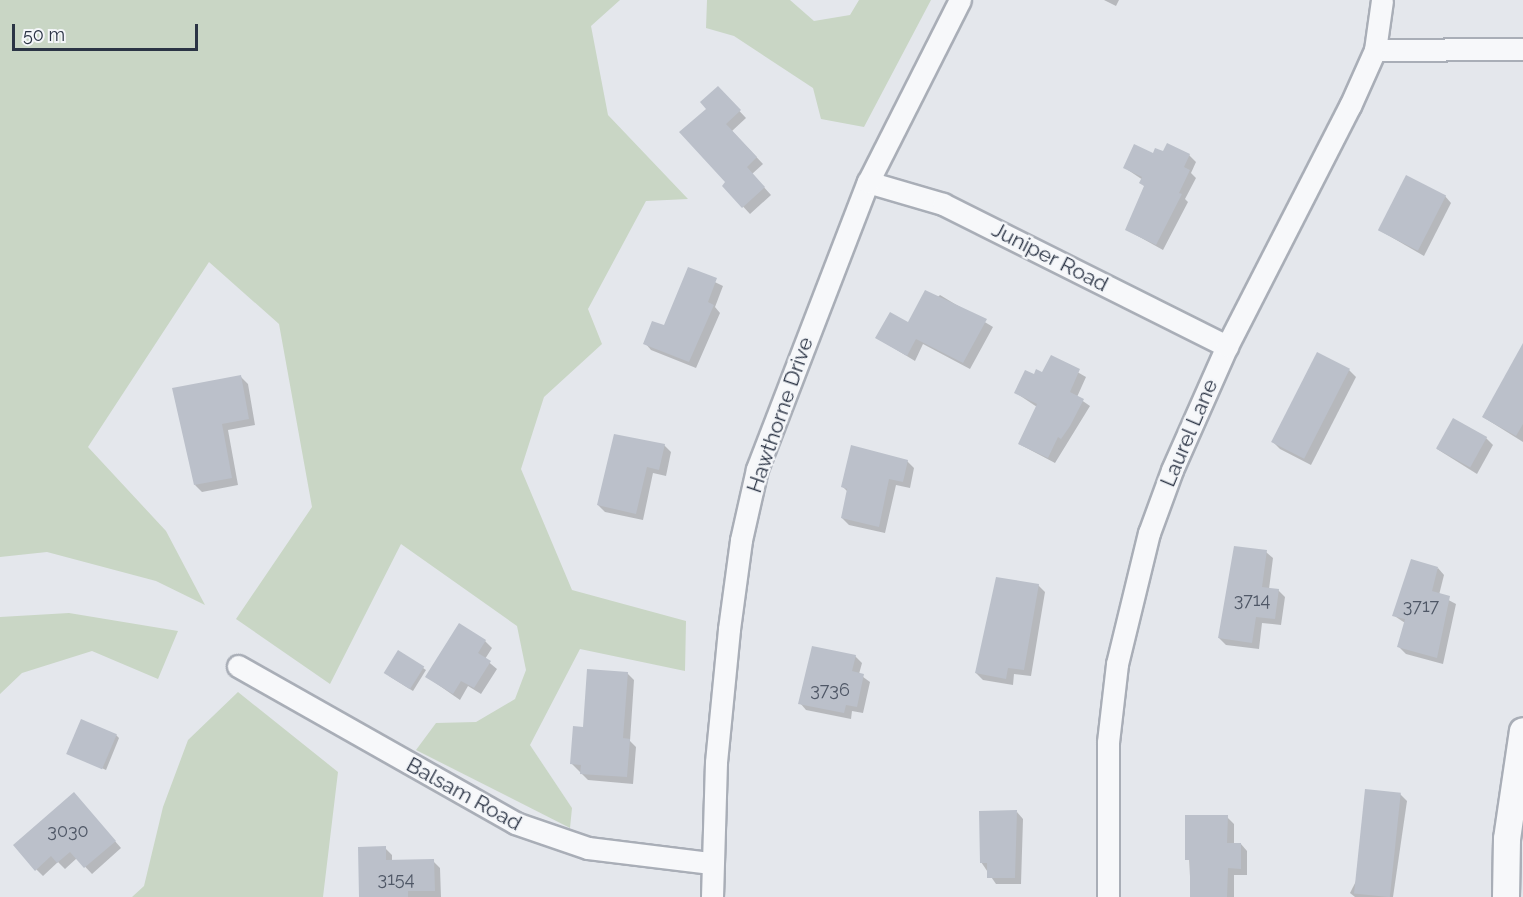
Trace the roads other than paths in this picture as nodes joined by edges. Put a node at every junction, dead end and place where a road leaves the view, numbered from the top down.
1 (960, 0) edge
2 (1382, 0) edge
3 (1523, 49) edge
4 (1375, 50) junction
5 (868, 182) junction
6 (1227, 346) junction
7 (238, 666) dead end
8 (1523, 731) edge
9 (711, 863) junction
10 (712, 897) edge
11 (1108, 897) edge
12 (1506, 897) edge

1 - 5 street, Hawthorne Drive
2 - 4 street, Laurel Lane
3 - 4 street
4 - 6 street, Laurel Lane
5 - 6 street, Juniper Road
5 - 9 street, Hawthorne Drive
6 - 11 street, Laurel Lane
7 - 9 street, Balsam Road
8 - 12 street
9 - 10 street, Hawthorne Drive

